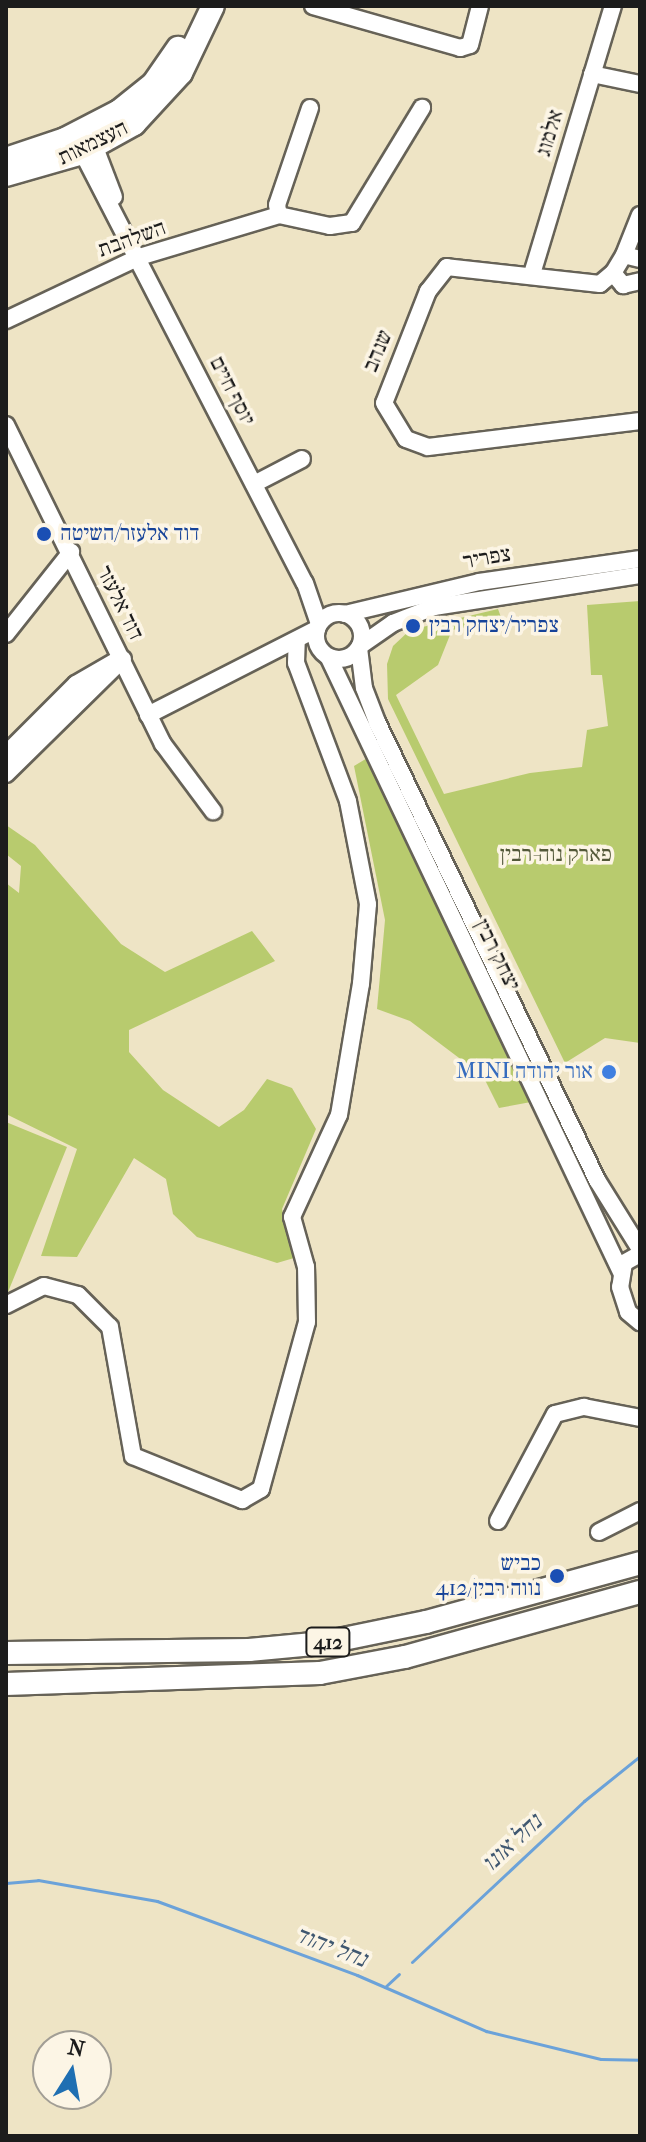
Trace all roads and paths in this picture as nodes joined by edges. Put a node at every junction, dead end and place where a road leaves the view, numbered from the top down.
1 (196, 6) edge
2 (213, 6) edge
3 (313, 6) edge
4 (480, 6) edge
5 (613, 6) edge
6 (355, 12) edge
7 (592, 74) junction
8 (640, 84) edge
9 (310, 108) dead end
10 (422, 108) dead end
11 (85, 141) junction
12 (6, 159) edge
13 (6, 175) edge
14 (279, 215) junction
15 (638, 221) edge
16 (139, 257) junction
17 (634, 257) edge
18 (613, 273) junction
19 (532, 274) junction
20 (636, 284) edge
21 (6, 320) edge
22 (640, 421) edge
23 (6, 425) edge
24 (302, 459) dead end
25 (254, 484) junction
26 (71, 552) junction
27 (640, 559) edge
28 (640, 575) edge
29 (305, 583) junction
30 (344, 614) junction
31 (318, 627) junction
32 (6, 634) edge
33 (296, 646) junction
34 (359, 647) junction
35 (328, 657) junction
36 (123, 659) junction
37 (148, 715) junction
38 (6, 754) edge
39 (6, 774) edge
40 (213, 811) dead end
41 (640, 1251) edge
42 (621, 1272) junction
43 (6, 1305) edge
44 (636, 1319) edge
45 (640, 1332) edge
46 (640, 1418) edge
47 (640, 1511) edge
48 (498, 1521) dead end
49 (599, 1532) dead end
50 (640, 1563) edge
51 (640, 1592) edge
52 (6, 1653) edge
53 (6, 1684) edge

1 - 11 main road, העצמאות
2 - 11 main road, העצמאות
3 - 6 street
4 - 6 street
5 - 7 street, אלמוג
7 - 8 street
7 - 19 street, אלמוג
9 - 14 street
10 - 14 street, השלהבת
11 - 12 main road, העצמאות
11 - 13 main road, העצמאות
11 - 16 street, יוסף חיים
14 - 16 street, השלהבת
15 - 17 street
16 - 21 street, השלהבת
16 - 25 street, יוסף חיים
17 - 18 street
18 - 19 street, שנהב
18 - 20 street
19 - 22 street, שנהב
23 - 26 street, דוד אלעזר
24 - 25 street
25 - 29 street, יוסף חיים
26 - 32 street
26 - 36 street, דוד אלעזר
27 - 30 street, צפריר
28 - 34 street, צפריר
29 - 30 street, יוסף חיים
29 - 31 street, יוסף חיים
30 - 31 street
30 - 34 street
31 - 33 street
31 - 35 street
33 - 35 street
33 - 37 street
33 - 43 street
34 - 35 street
34 - 41 street, יצחק רבין
35 - 42 street, יצחק רבין
36 - 37 street, דוד אלעזר
36 - 38 street
36 - 39 street
37 - 40 street, דוד אלעזר
41 - 42 street
42 - 44 street, יצחק רבין
44 - 45 street
46 - 48 street
47 - 49 street
50 - 52 main road, 412
51 - 53 main road, 412

